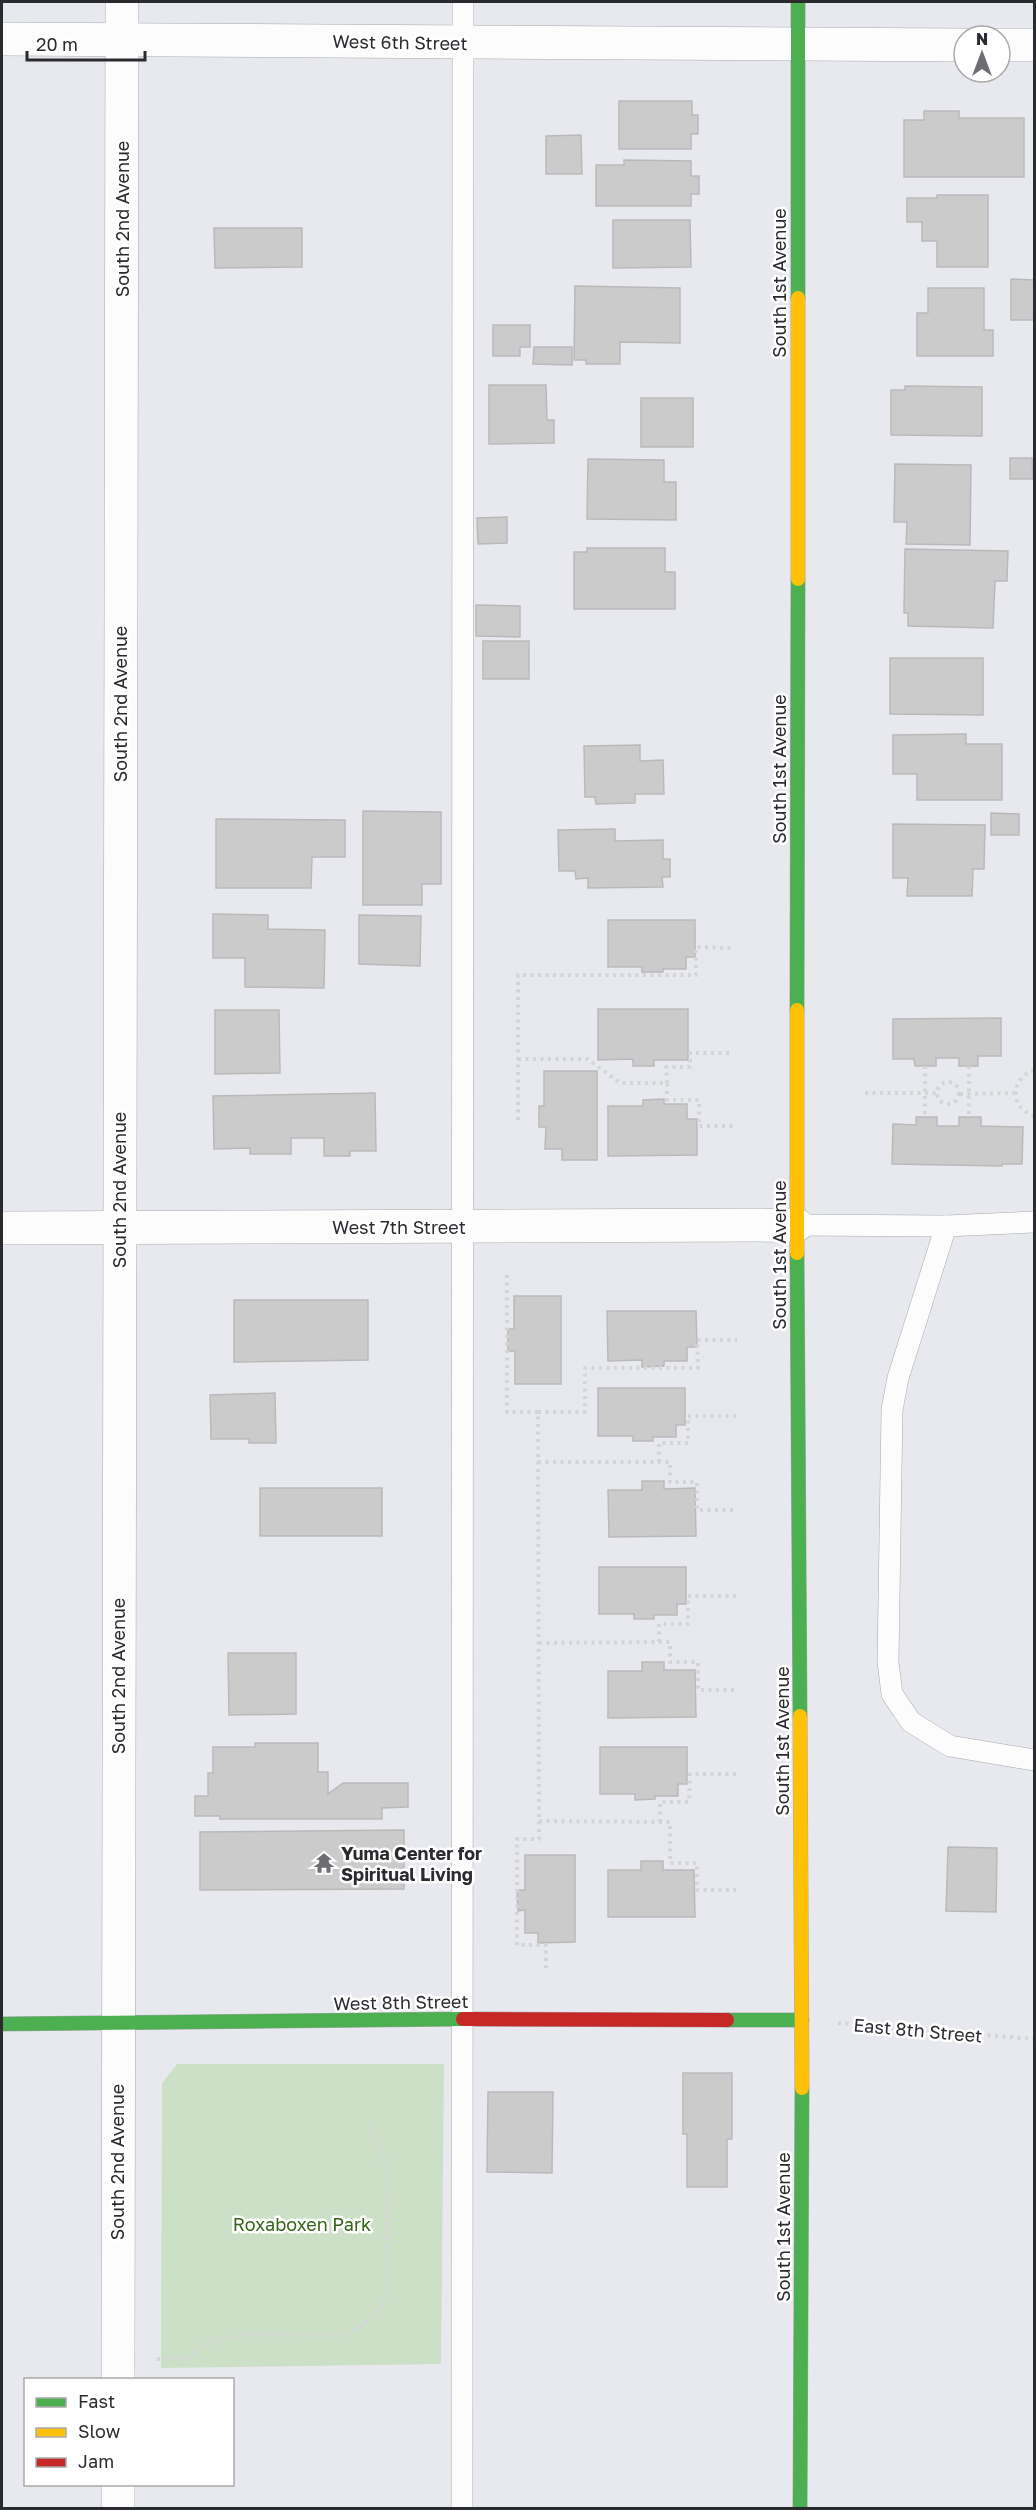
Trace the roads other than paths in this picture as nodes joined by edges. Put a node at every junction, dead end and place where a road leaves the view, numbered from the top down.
1 (122, 2) edge
2 (463, 2) edge
3 (798, 2) edge
4 (2, 39) edge
5 (122, 39) junction
6 (464, 43) junction
7 (798, 44) junction
8 (952, 45) edge
9 (1012, 45) edge
10 (1035, 45) edge
11 (1035, 1222) edge
12 (797, 1225) junction
13 (946, 1226) junction
14 (463, 1227) junction
15 (2, 1228) edge
16 (119, 1228) junction
17 (1035, 1760) edge
18 (462, 2019) junction
19 (802, 2020) junction
20 (117, 2023) junction
21 (2, 2024) edge
22 (117, 2378) edge
23 (118, 2486) edge
24 (118, 2508) edge
25 (462, 2508) edge
26 (800, 2508) edge

1 - 5 street, South 2nd Avenue
2 - 6 lane
3 - 7 street, South 1st Avenue
4 - 5 street, West 6th Street
5 - 6 street, West 6th Street
5 - 16 street, South 2nd Avenue
6 - 7 street, West 6th Street
6 - 14 lane
7 - 8 street, West 6th Street
7 - 12 street, South 1st Avenue
9 - 10 street
11 - 13 lane
12 - 13 lane
12 - 14 street, West 7th Street
12 - 19 street, South 1st Avenue
13 - 17 lane
14 - 16 street, West 7th Street
14 - 18 lane
15 - 16 street, West 7th Street
16 - 20 street, South 2nd Avenue
18 - 19 street, West 8th Street
18 - 20 street, West 8th Street
18 - 25 lane
19 - 26 street, South 1st Avenue
20 - 21 street, West 8th Street
20 - 22 street, South 2nd Avenue
23 - 24 street

